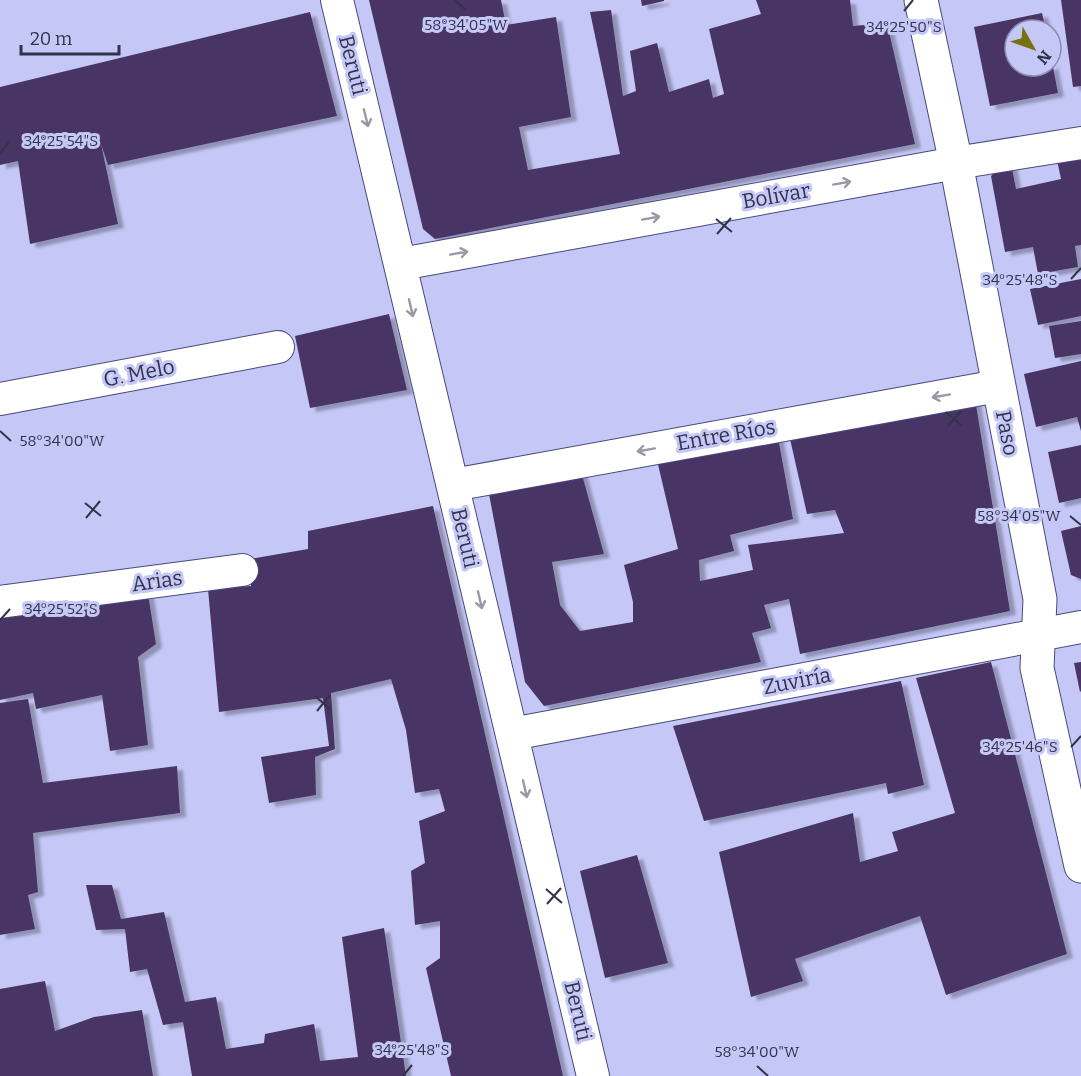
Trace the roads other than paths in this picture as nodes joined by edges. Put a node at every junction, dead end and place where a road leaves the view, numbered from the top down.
1 (337, 0) edge
2 (921, 0) edge
3 (1081, 143) edge
4 (956, 163) junction
5 (401, 264) junction
6 (278, 347) dead end
7 (998, 386) junction
8 (0, 399) edge
9 (453, 485) junction
10 (242, 570) dead end
11 (0, 602) edge
12 (1081, 627) edge
13 (1038, 636) junction
14 (512, 734) junction
15 (1081, 866) edge
16 (593, 1076) edge

1 -> 5 street, Beruti
2 - 4 street, Paso
3 - 4 street, Bolívar
5 -> 4 street, Bolívar
4 - 7 street, Paso
5 -> 9 street, Beruti
6 - 8 street, G. Melo
7 -> 9 street, Entre Ríos
7 - 13 street, Paso
9 -> 14 street, Beruti
10 - 11 street, Arias
12 - 13 street, Zuviría
13 - 14 street, Zuviría
13 - 15 street, Paso
14 -> 16 street, Beruti

